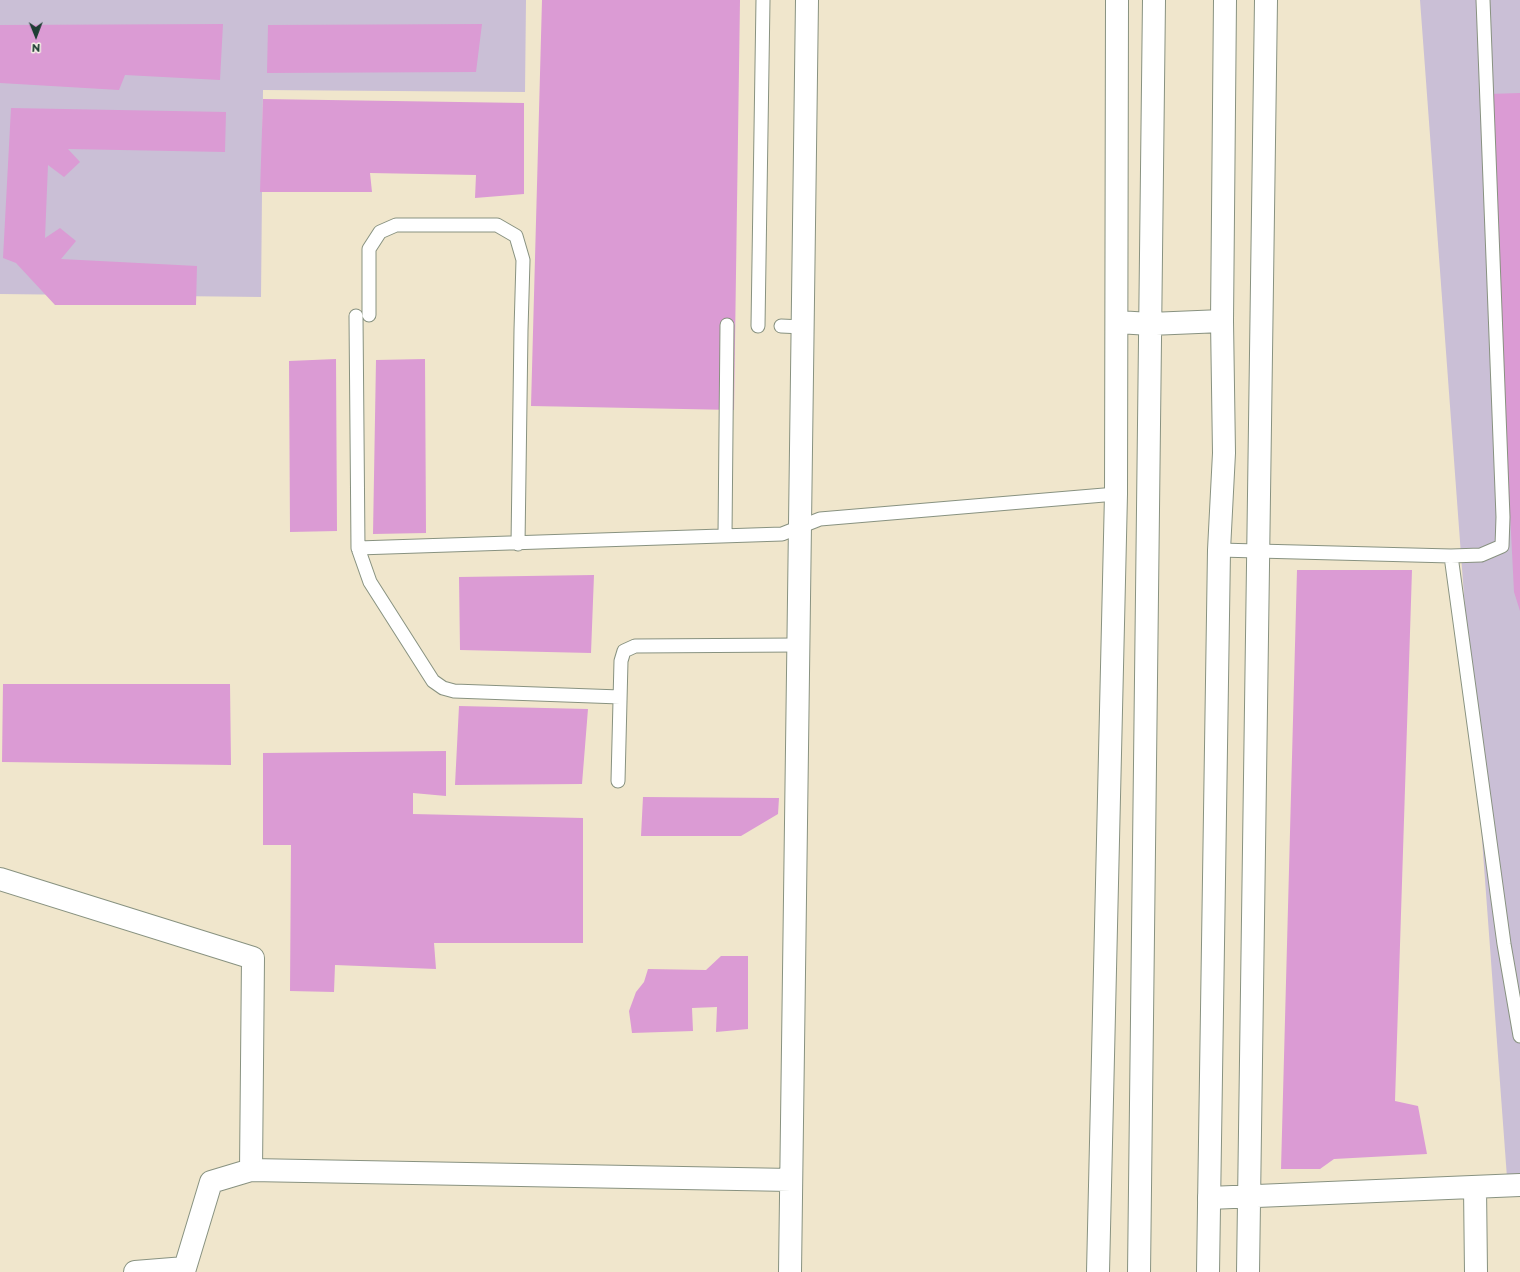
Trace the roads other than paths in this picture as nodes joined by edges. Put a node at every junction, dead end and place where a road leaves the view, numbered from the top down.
1 (763, 0) edge
2 (807, 0) edge
3 (1117, 0) edge
4 (1154, 0) edge
5 (1225, 0) edge
6 (1266, 0) edge
7 (1483, 0) edge
8 (369, 315) dead end
9 (356, 316) dead end
10 (1222, 321) junction
11 (1118, 322) junction
12 (1150, 324) junction
13 (727, 325) dead end
14 (758, 326) dead end
15 (781, 326) dead end
16 (803, 327) junction
17 (1116, 494) junction
18 (800, 528) junction
19 (725, 535) junction
20 (518, 544) junction
21 (358, 548) junction
22 (1219, 550) junction
23 (1258, 552) junction
24 (1451, 556) junction
25 (798, 645) junction
26 (620, 697) junction
27 (618, 781) dead end
28 (0, 879) edge
29 (1520, 1036) edge
30 (251, 1170) junction
31 (790, 1180) junction
32 (1520, 1185) edge
33 (1475, 1187) junction
34 (1249, 1196) junction
35 (1209, 1198) junction
36 (135, 1272) edge
37 (790, 1272) edge
38 (1098, 1272) edge
39 (1139, 1272) edge
40 (1208, 1272) edge
41 (1248, 1272) edge
42 (1476, 1272) edge

1 - 14 lane
2 - 16 street
3 - 11 street
4 - 12 street
5 - 10 street
6 - 23 street
7 - 24 lane
8 - 20 lane
9 - 21 lane
10 - 12 street
10 - 22 street
11 - 12 street
11 - 17 street
12 - 39 street
13 - 19 lane
15 - 16 lane
16 - 18 street
17 - 18 lane
17 - 38 street
18 - 19 lane
18 - 25 street
19 - 20 lane
20 - 21 lane
21 - 26 lane
22 - 23 lane
22 - 35 street
23 - 24 lane
23 - 34 street
24 - 29 lane
25 - 26 lane
25 - 31 street
26 - 27 lane
28 - 30 street
30 - 31 street
30 - 36 street
31 - 37 street
32 - 33 street
33 - 34 street
33 - 42 street
34 - 35 street
34 - 41 street
35 - 40 street

